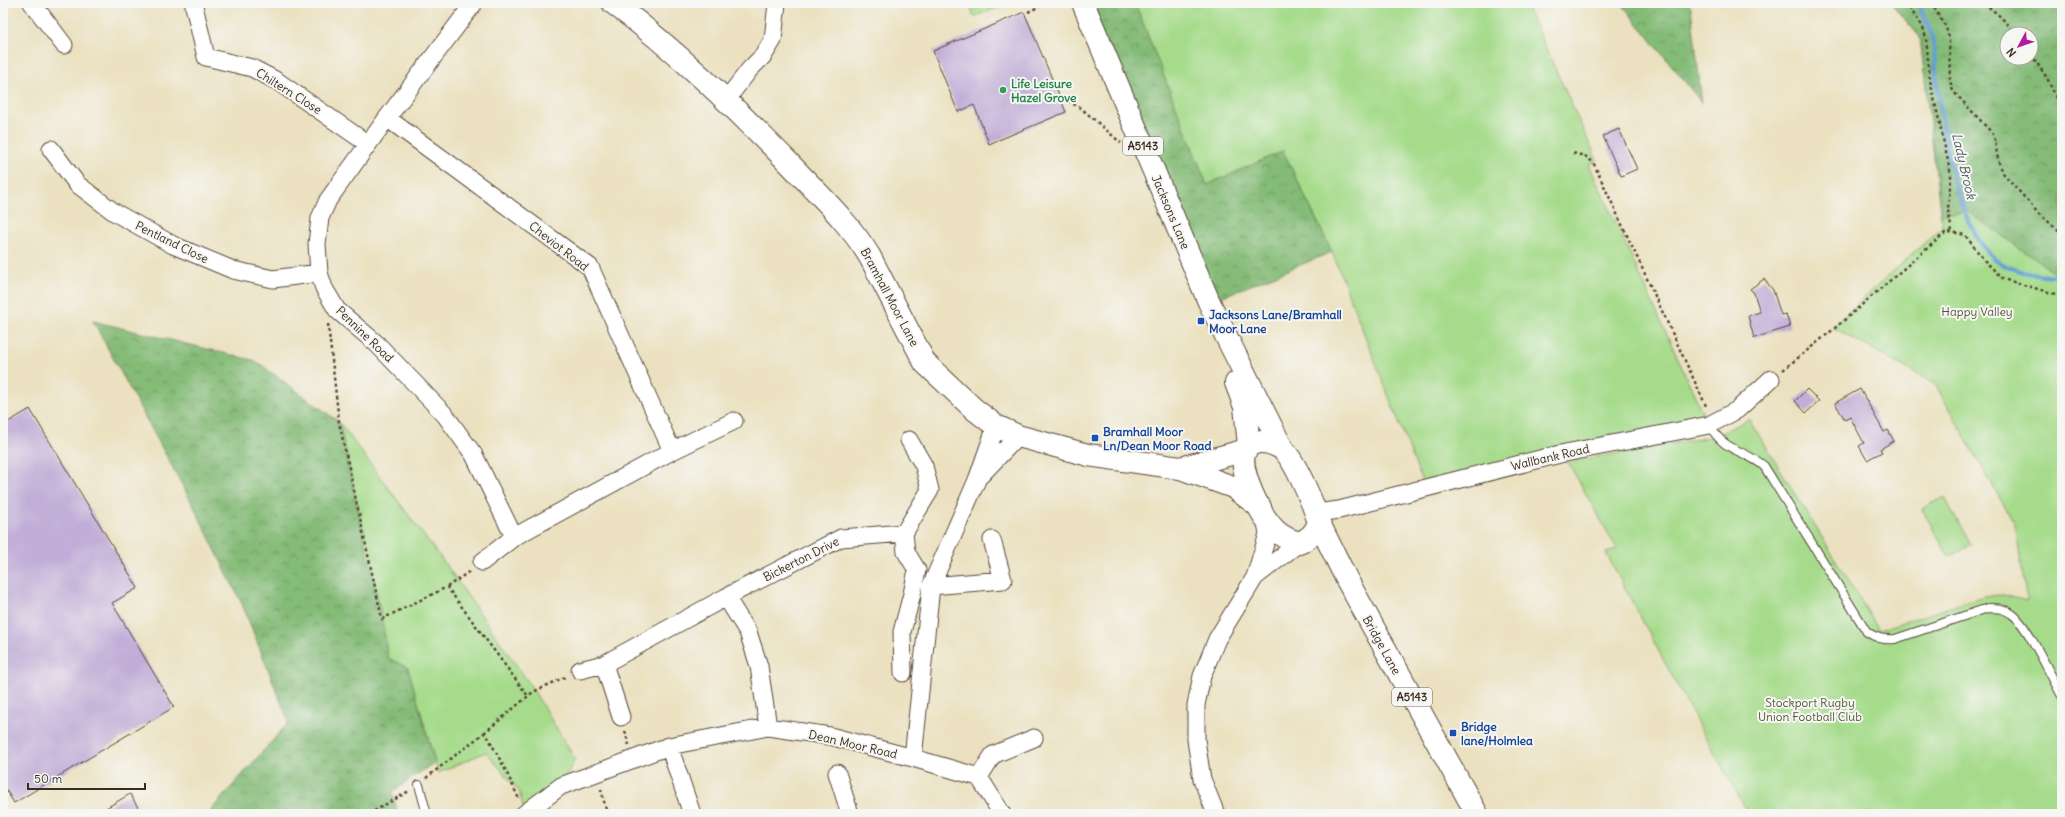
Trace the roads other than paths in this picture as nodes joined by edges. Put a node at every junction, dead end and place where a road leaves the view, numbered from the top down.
1 (32, 3) edge
2 (474, 3) edge
3 (613, 3) edge
4 (777, 3) edge
5 (1083, 3) edge
6 (194, 6) dead end
7 (64, 45) dead end
8 (726, 100) junction
9 (387, 118) junction
10 (368, 144) junction
11 (51, 149) dead end
12 (319, 273) junction
13 (1203, 288) junction
14 (1771, 379) road end
15 (734, 421) dead end
16 (1711, 424) junction
17 (996, 426) junction
18 (1018, 436) junction
19 (909, 440) dead end
20 (1247, 448) junction
21 (1282, 448) junction
22 (672, 451) junction
23 (1180, 468) junction
24 (977, 480) junction
25 (1263, 512) junction
26 (1317, 518) junction
27 (904, 533) junction
28 (514, 537) junction
29 (992, 540) dead end
30 (1301, 542) junction
31 (482, 562) road end
32 (1255, 577) junction
33 (1347, 580) junction
34 (931, 586) junction
35 (726, 597) junction
36 (604, 664) junction
37 (580, 670) road end
38 (903, 673) dead end
39 (2062, 696) edge
40 (621, 717) road end
41 (768, 727) junction
42 (1034, 738) dead end
43 (669, 746) junction
44 (913, 758) junction
45 (837, 773) dead end
46 (979, 777) junction
47 (418, 785) road end
48 (427, 814) edge
49 (525, 814) edge
50 (692, 814) edge
51 (850, 814) edge
52 (1002, 814) edge
53 (1216, 814) edge
54 (1476, 814) edge

1 - 7 street
2 - 9 street, Pennine Road
3 - 8 main road, Bramhall Moor Lane
4 - 8 street
5 - 13 main road, Jacksons Lane / A5143
6 - 10 street, Chiltern Close
8 - 17 main road, Bramhall Moor Lane
9 - 10 street, Pennine Road
9 - 22 street, Cheviot Road
10 - 12 street, Pennine Road
11 - 12 street, Pentland Close
12 - 28 street, Pennine Road
13 - 20 main road, Jacksons Lane / A5143
13 - 21 main road, Jacksons Lane / A5143
14 - 16 street, Wallbank Road
15 - 22 street
16 - 26 street, Wallbank Road
16 - 39 lane
17 - 18 main road, Bramhall Moor Lane
17 - 24 street, Dean Moor Road
18 - 23 main road, Bramhall Moor Lane
18 - 24 street, Dean Moor Road
19 - 27 street
20 - 21 main road, Bramhall Moor Lane
20 - 23 main road, Bramhall Moor Lane
20 - 25 main road, Jacksons Lane
21 - 26 main road, Jacksons Lane
22 - 28 street
23 - 25 main road, Bramhall Moor Lane
24 - 34 street, Dean Moor Road
25 - 30 main road, Bridge Lane
25 - 32 street
26 - 30 main road
26 - 33 main road, Bridge Lane / A5143
27 - 35 street, Bickerton Drive
27 - 38 street
28 - 31 street
29 - 34 street
30 - 32 street
30 - 33 main road, Bridge Lane / A5143
32 - 53 street
33 - 54 main road, Bridge Lane / A5143
34 - 44 street, Dean Moor Road
35 - 36 street, Bickerton Drive
35 - 41 street
36 - 37 street, Bickerton Drive
36 - 40 street
41 - 43 street, Dean Moor Road
41 - 44 street, Dean Moor Road
42 - 46 street
43 - 49 street, Dean Moor Road
43 - 50 street
44 - 46 street
45 - 51 street
46 - 52 street
47 - 48 lane

